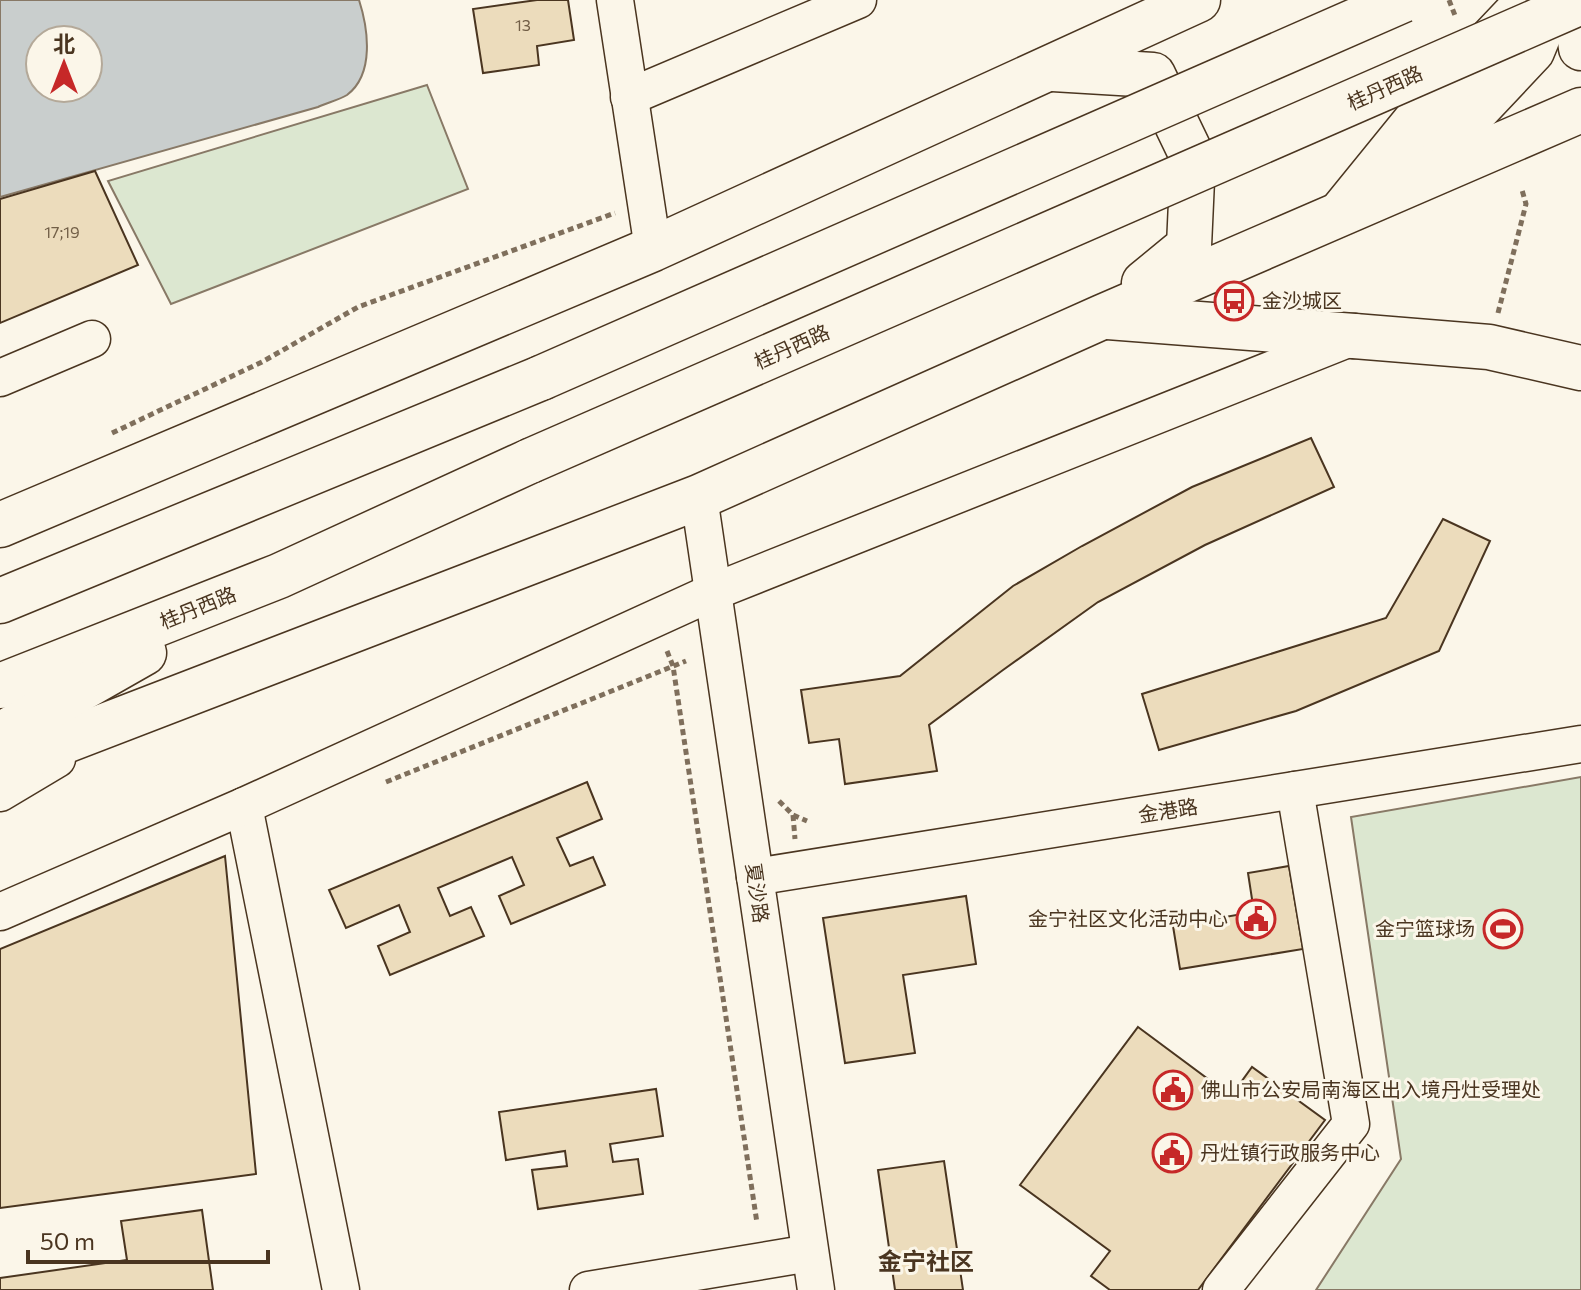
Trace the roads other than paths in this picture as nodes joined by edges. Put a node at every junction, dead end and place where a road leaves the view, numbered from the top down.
1 (615, 0) edge
2 (858, 0) edge
3 (1198, 0) edge
4 (1403, 0) edge
5 (1529, 0) edge
6 (1553, 0) edge
7 (1575, 0) edge
8 (1581, 2) edge
9 (1581, 48) edge
10 (1048, 68) junction
11 (629, 97) junction
12 (1581, 110) edge
13 (1404, 186) junction
14 (1340, 214) junction
15 (653, 249) junction
16 (1102, 317) junction
17 (1354, 336) junction
18 (92, 339) dead end
19 (1581, 368) edge
20 (0, 378) edge
21 (699, 497) junction
22 (49, 504) junction
23 (0, 512) edge
24 (0, 525) edge
25 (95, 561) junction
26 (279, 576) junction
27 (0, 592) edge
28 (713, 592) junction
29 (0, 601) edge
30 (0, 686) edge
31 (119, 720) junction
32 (0, 735) edge
33 (1581, 744) edge
34 (0, 766) edge
35 (1295, 790) junction
36 (0, 793) edge
37 (244, 806) junction
38 (755, 877) junction
39 (0, 912) edge
40 (810, 1253) junction
41 (341, 1290) edge
42 (588, 1290) edge
43 (816, 1290) edge
44 (1221, 1290) edge

1 - 11 street
2 - 11 street
3 - 10 main road
4 - 25 main road, bridge
5 - 14 main road
6 - 13 main road
7 - 9 main road
8 - 26 main road, 桂丹西路, bridge
10 - 15 main road
10 - 16 main road
11 - 15 street
12 - 13 main road
13 - 14 main road
14 - 16 main road
15 - 22 main road
16 - 17 main road
16 - 21 main road
17 - 19 main road
17 - 28 street
18 - 20 street
21 - 28 street, 夏沙路
21 - 31 main road
22 - 23 street
22 - 24 main road
25 - 27 main road
25 - 29 main road
26 - 30 main road, 桂丹西路
26 - 32 main road
28 - 37 street
28 - 38 street, 夏沙路
31 - 34 main road
31 - 36 street
33 - 35 street, 金港路
35 - 38 street, 金港路
35 - 44 street
37 - 39 street
37 - 41 street
38 - 40 street, 夏沙路
40 - 42 street
40 - 43 street, 夏沙路

